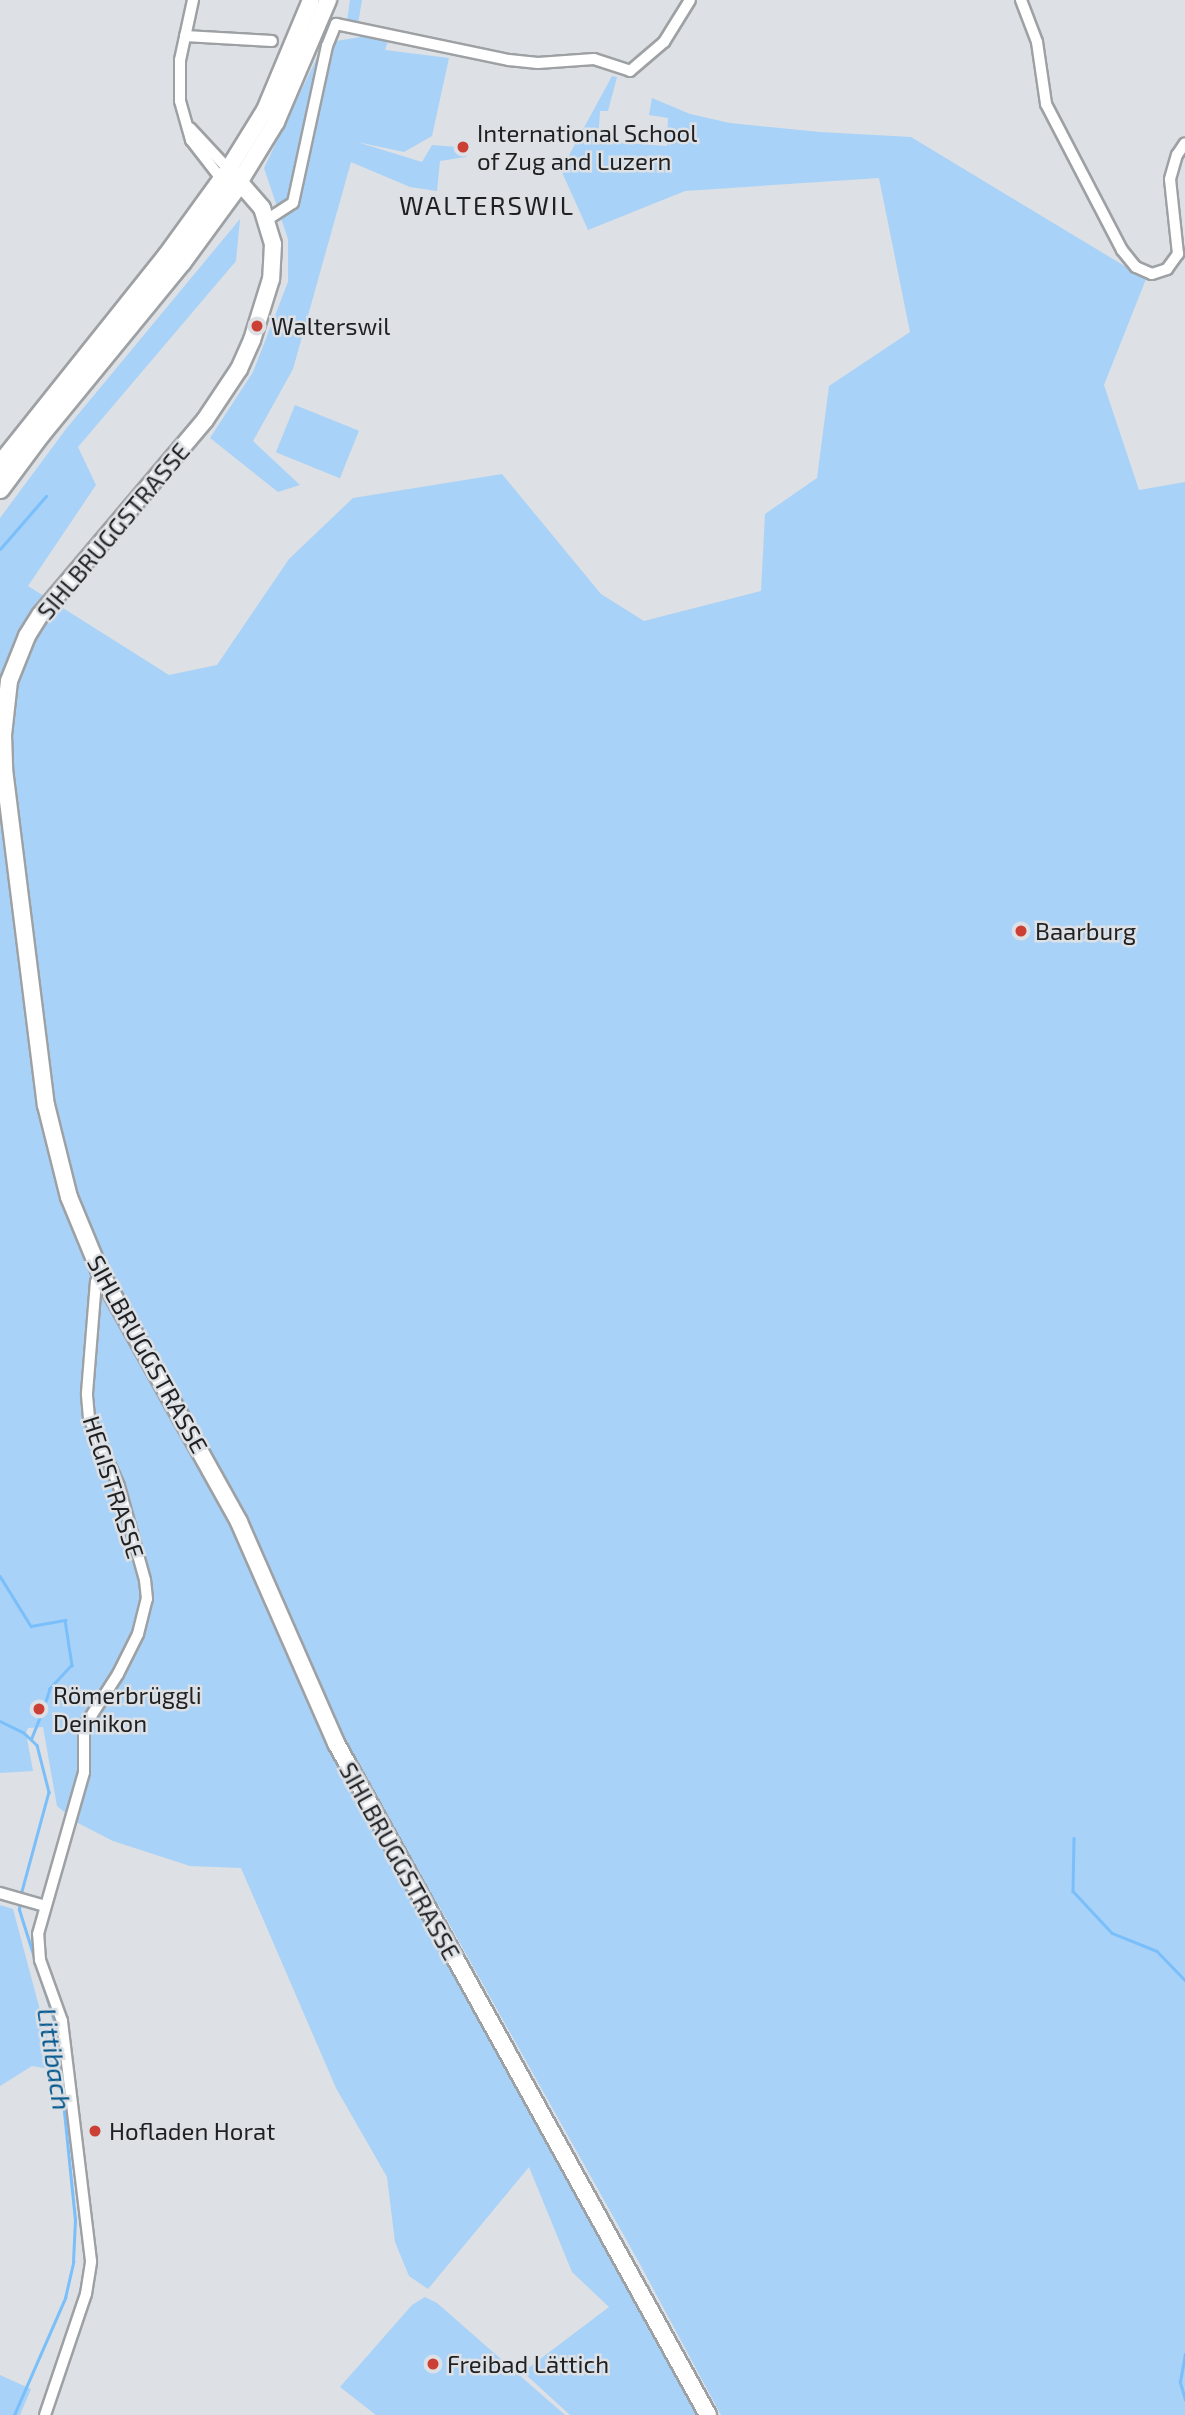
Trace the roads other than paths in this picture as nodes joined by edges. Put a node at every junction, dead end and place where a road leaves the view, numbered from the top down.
1 (193, 0) edge
2 (311, 0) edge
3 (328, 0) edge
4 (690, 0) edge
5 (1021, 0) edge
6 (185, 36) junction
7 (272, 41) dead end
8 (1185, 144) edge
9 (231, 181) junction
10 (265, 221) junction
11 (0, 465) edge
12 (0, 489) edge
13 (100, 1272) junction
14 (0, 1893) edge
15 (45, 1906) junction
16 (46, 2415) edge
17 (708, 2415) edge

1 - 6 street
2 - 9 main road
3 - 9 main road
4 - 10 street
5 - 8 street
6 - 7 street
6 - 9 street
9 - 10 main road
9 - 11 highway
9 - 12 highway
10 - 13 main road, SIHLBRUGGSTRASSE
13 - 15 street, HEGISTRASSE
13 - 17 main road, SIHLBRUGGSTRASSE
14 - 15 street
15 - 16 street, HEGISTRASSE

